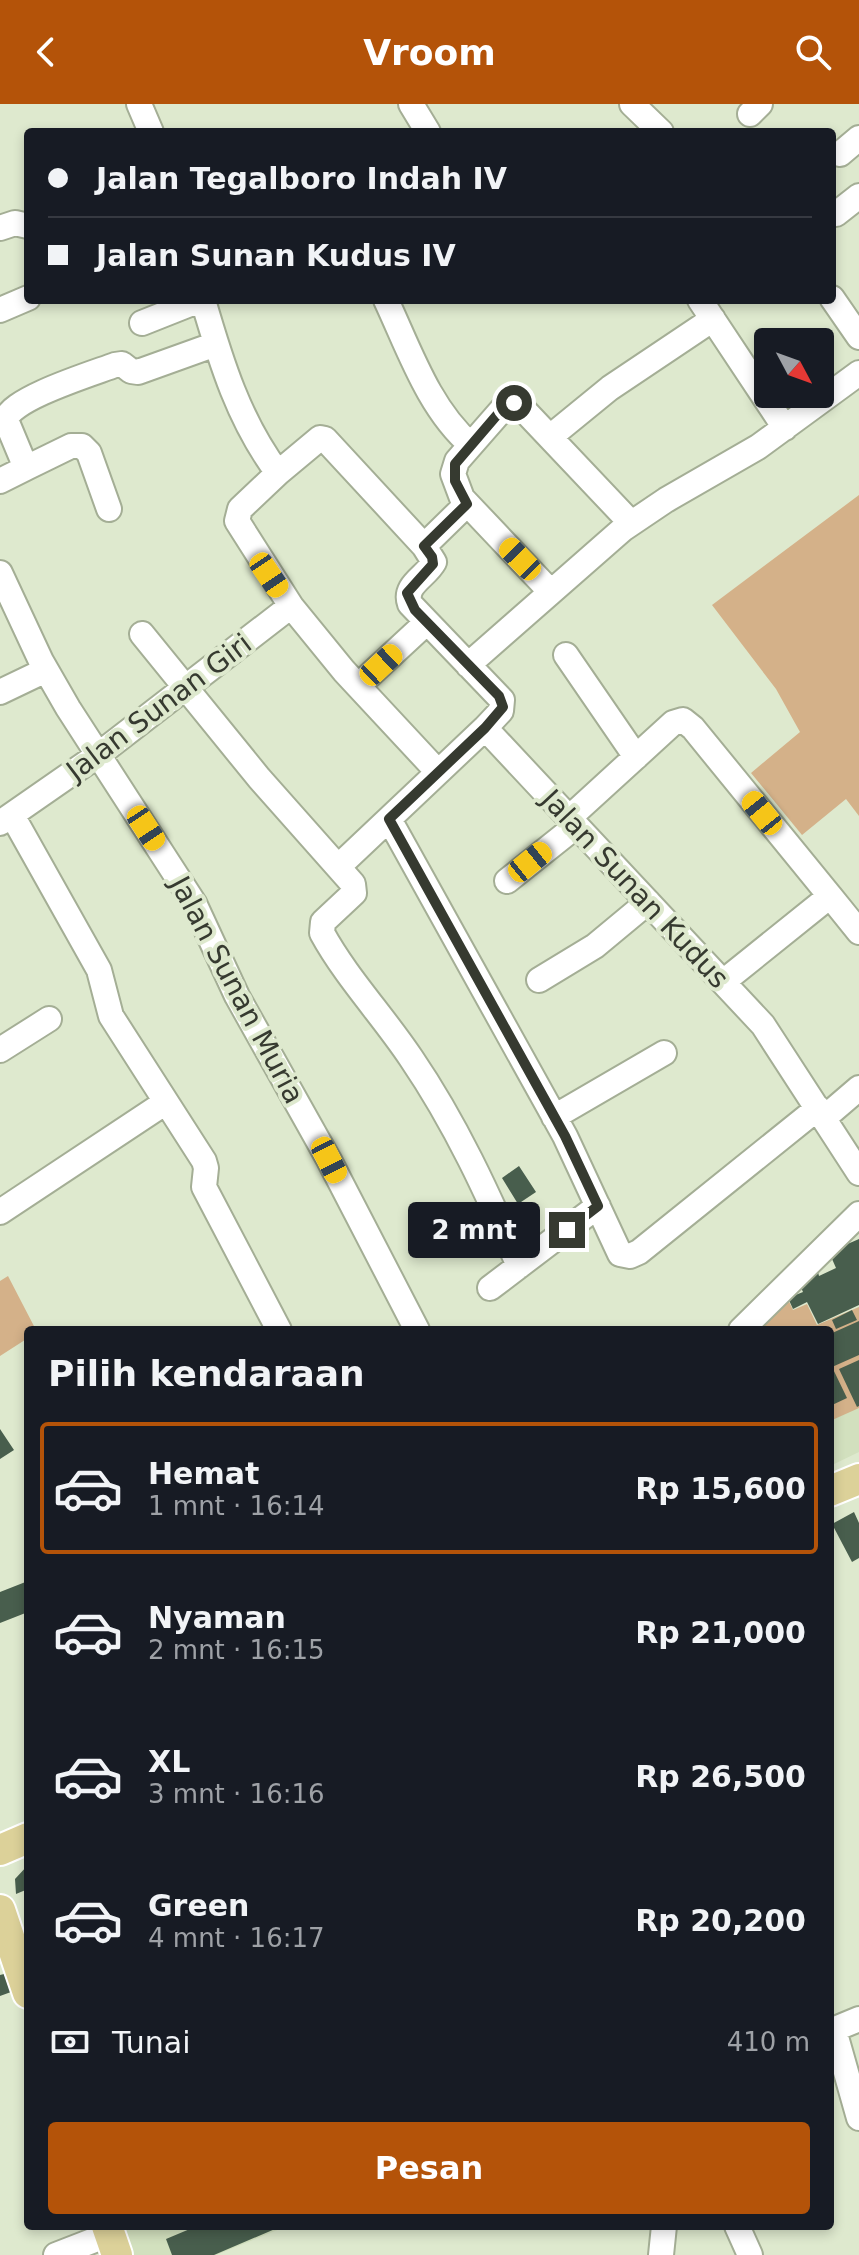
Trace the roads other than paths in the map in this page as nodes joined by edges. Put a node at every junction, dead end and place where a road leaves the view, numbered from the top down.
1 (139, 104) edge
2 (411, 104) edge
3 (632, 104) edge
4 (149, 128) edge
5 (426, 128) edge
6 (657, 128) edge
7 (859, 138) edge
8 (840, 154) dead end
9 (859, 196) edge
10 (836, 214) dead end
11 (24, 225) edge
12 (0, 228) edge
13 (24, 300) edge
14 (192, 304) edge
15 (203, 304) edge
16 (388, 304) edge
17 (836, 304) edge
18 (0, 310) edge
19 (707, 310) edge
20 (142, 323) dead end
21 (859, 337) edge
22 (216, 344) junction
23 (859, 373) edge
24 (785, 428) junction
25 (550, 437) junction
26 (471, 445) junction
27 (26, 468) junction
28 (278, 473) junction
29 (0, 481) edge
30 (467, 504) junction
31 (109, 509) dead end
32 (631, 523) junction
33 (424, 546) junction
34 (0, 573) edge
35 (550, 591) junction
36 (291, 606) junction
37 (426, 623) junction
38 (142, 634) dead end
39 (566, 655) dead end
40 (468, 665) junction
41 (46, 670) junction
42 (358, 686) junction
43 (185, 688) junction
44 (0, 692) edge
45 (485, 728) junction
46 (98, 755) junction
47 (636, 757) junction
48 (438, 772) junction
49 (6, 819) edge
50 (389, 819) junction
51 (573, 822) junction
52 (338, 867) junction
53 (507, 881) dead end
54 (830, 896) junction
55 (648, 902) junction
56 (859, 932) edge
57 (539, 980) dead end
58 (723, 982) junction
59 (49, 1019) dead end
60 (0, 1050) edge
61 (664, 1053) dead end
62 (859, 1088) edge
63 (166, 1102) junction
64 (821, 1113) junction
65 (554, 1117) junction
66 (859, 1173) edge
67 (598, 1206) junction
68 (0, 1212) edge
69 (859, 1214) edge
70 (519, 1266) junction
71 (490, 1288) dead end
72 (277, 1326) edge
73 (415, 1326) edge
74 (745, 1326) edge
75 (859, 1479) edge
76 (834, 1489) edge
77 (24, 1840) edge
78 (0, 1850) edge
79 (0, 1910) edge
80 (24, 1981) edge
81 (859, 2019) edge
82 (834, 2029) edge
83 (834, 2037) edge
84 (859, 2118) edge
85 (664, 2230) edge
86 (739, 2230) edge
87 (111, 2238) edge
88 (56, 2255) edge
89 (661, 2255) edge
90 (750, 2255) edge

1 - 4 street
2 - 5 street
3 - 6 street
7 - 8 street
9 - 10 street
11 - 12 street
13 - 18 street
14 - 20 street
15 - 22 street
16 - 26 street
17 - 21 street
19 - 24 street
19 - 25 street
22 - 27 street
22 - 28 street
23 - 24 street
24 - 32 street
25 - 26 street
25 - 32 street
26 - 30 street
27 - 29 street
27 - 31 street
28 - 33 street
28 - 36 street
30 - 33 street
30 - 35 street
32 - 35 street
33 - 37 street
34 - 41 street, Jalan Sunan Muria
35 - 40 street
36 - 42 street
36 - 43 street, Jalan Sunan Giri
37 - 40 street
37 - 42 street
38 - 43 street
39 - 47 street
40 - 45 street
41 - 44 street
41 - 46 street, Jalan Sunan Muria
42 - 48 street
43 - 46 street, Jalan Sunan Giri
43 - 52 street
45 - 48 street
45 - 51 street, Jalan Sunan Kudus
46 - 49 street, Jalan Sunan Giri
46 - 73 street, Jalan Sunan Muria
47 - 51 street
47 - 54 street
48 - 50 street
49 - 63 street
50 - 52 street
50 - 65 street
51 - 53 street
51 - 55 street, Jalan Sunan Kudus
52 - 70 street
54 - 56 street
54 - 58 street
55 - 57 street
55 - 58 street, Jalan Sunan Kudus
58 - 64 street, Jalan Sunan Kudus
59 - 60 street
61 - 65 street
62 - 64 street
63 - 68 street
63 - 72 street
64 - 66 street, Jalan Sunan Kudus
64 - 67 street
65 - 67 street
67 - 70 street
69 - 74 street
70 - 71 street
75 - 76 main road
77 - 78 main road
79 - 80 main road
81 - 82 street
83 - 84 street
85 - 89 street
86 - 90 street
87 - 88 street

